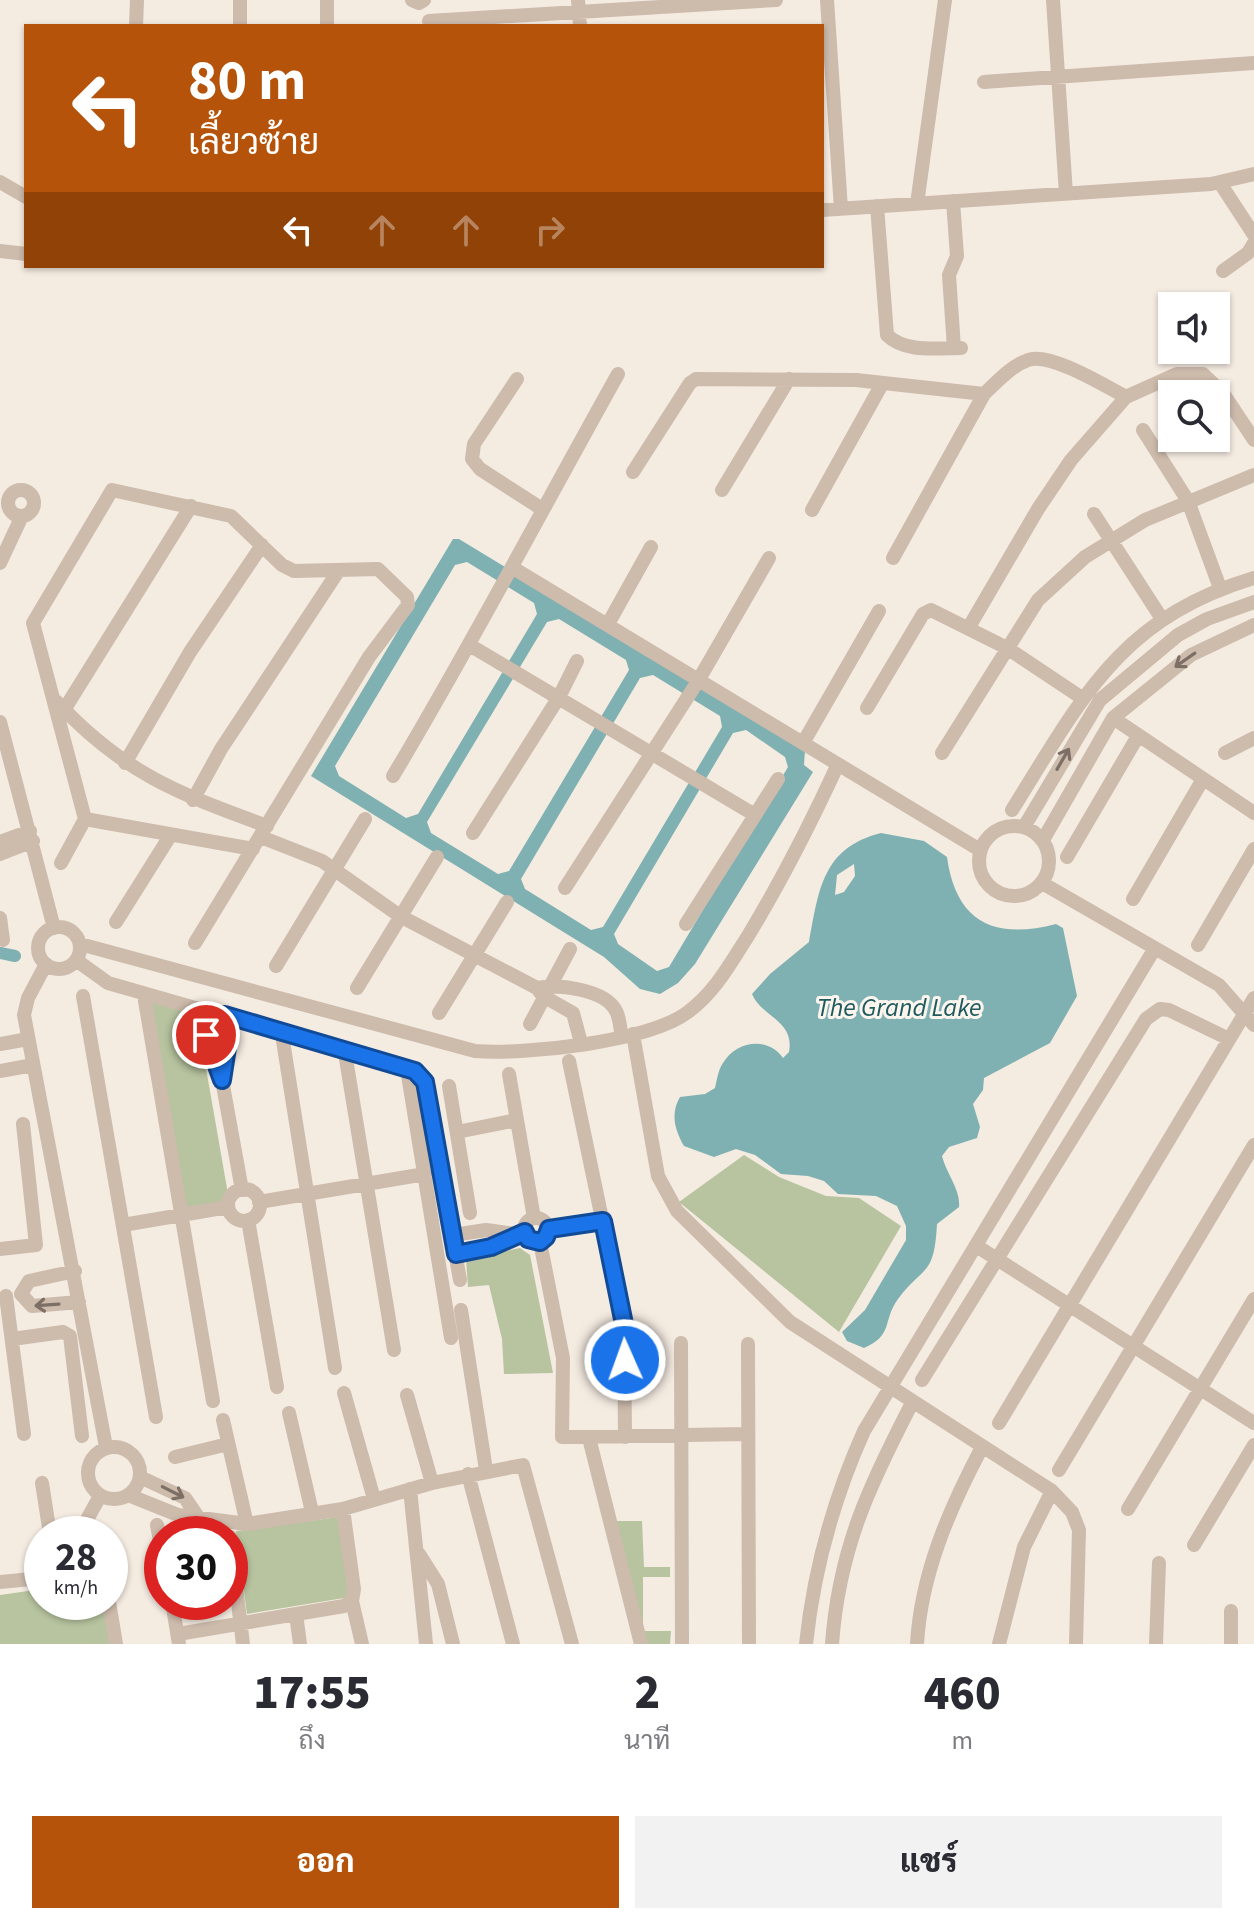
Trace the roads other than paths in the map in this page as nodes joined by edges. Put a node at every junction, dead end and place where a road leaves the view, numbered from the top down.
1 (137, 0) edge
2 (240, 0) edge
3 (327, 0) edge
4 (412, 0) edge
5 (424, 0) edge
6 (776, 0) edge
7 (827, 0) edge
8 (945, 0) edge
9 (1053, 0) edge
10 (579, 13) edge
11 (429, 21) dead end
12 (136, 24) edge
13 (240, 24) edge
14 (327, 24) edge
15 (1254, 63) edge
16 (1058, 77) junction
17 (984, 82) dead end
18 (828, 95) edge
19 (1254, 174) edge
20 (0, 182) edge
21 (1220, 183) junction
22 (1066, 194) junction
23 (24, 196) edge
24 (953, 201) junction
25 (917, 204) junction
26 (877, 206) junction
27 (841, 209) junction
28 (824, 210) edge
29 (1254, 235) edge
30 (1254, 243) edge
31 (0, 251) edge
32 (24, 254) edge
33 (1223, 271) dead end
34 (618, 374) dead end
35 (517, 379) dead end
36 (789, 379) junction
37 (882, 384) junction
38 (984, 394) junction
39 (1126, 397) junction
40 (1143, 430) dead end
41 (1254, 440) edge
42 (633, 472) dead end
43 (1254, 475) edge
44 (722, 490) dead end
45 (5, 493) edge
46 (1188, 501) junction
47 (191, 506) junction
48 (542, 509) junction
49 (812, 510) dead end
50 (1094, 514) dead end
51 (22, 516) junction
52 (1108, 541) junction
53 (262, 545) junction
54 (651, 547) dead end
55 (769, 558) dead end
56 (893, 558) dead end
57 (0, 563) edge
58 (512, 569) junction
59 (339, 570) junction
60 (1254, 578) edge
61 (1220, 588) junction
62 (1254, 602) edge
63 (879, 611) dead end
64 (1162, 619) junction
65 (608, 624) junction
66 (1254, 625) edge
67 (969, 627) junction
68 (471, 646) junction
69 (1007, 648) junction
70 (577, 661) dead end
71 (697, 682) junction
72 (559, 697) junction
73 (1082, 698) junction
74 (59, 704) junction
75 (867, 708) dead end
76 (1113, 718) junction
77 (0, 722) edge
78 (1138, 736) junction
79 (1254, 738) edge
80 (803, 743) junction
81 (651, 753) junction
82 (942, 753) dead end
83 (1225, 753) dead end
84 (125, 763) junction
85 (838, 764) junction
86 (393, 776) dead end
87 (778, 779) dead end
88 (1203, 779) junction
89 (193, 800) junction
90 (1012, 810) dead end
91 (1254, 813) edge
92 (755, 815) junction
93 (85, 819) junction
94 (365, 819) dead end
95 (1024, 827) junction
96 (473, 833) dead end
97 (31, 836) junction
98 (170, 836) junction
99 (261, 837) junction
100 (1043, 840) junction
101 (0, 842) edge
102 (1254, 849) edge
103 (980, 850) junction
104 (0, 854) edge
105 (437, 857) dead end
106 (1067, 857) dead end
107 (61, 863) dead end
108 (336, 870) junction
109 (1042, 883) junction
110 (565, 888) dead end
111 (1133, 899) dead end
112 (507, 902) dead end
113 (400, 916) junction
114 (0, 918) edge
115 (116, 922) dead end
116 (686, 924) dead end
117 (54, 928) junction
118 (3, 940) dead end
119 (195, 943) dead end
120 (80, 944) junction
121 (1198, 945) dead end
122 (1155, 948) junction
123 (570, 949) dead end
124 (473, 957) junction
125 (76, 960) junction
126 (46, 964) junction
127 (276, 966) dead end
128 (357, 988) dead end
129 (543, 990) junction
130 (83, 996) dead end
131 (1254, 998) edge
132 (145, 1001) dead end
133 (199, 1008) junction
134 (439, 1013) dead end
135 (225, 1015) junction
136 (1249, 1020) edge
137 (530, 1024) dead end
138 (628, 1035) junction
139 (1227, 1038) junction
140 (28, 1039) junction
141 (283, 1041) dead end
142 (581, 1043) junction
143 (0, 1044) edge
144 (346, 1059) dead end
145 (569, 1061) dead end
146 (33, 1065) junction
147 (0, 1071) edge
148 (509, 1074) dead end
149 (408, 1075) dead end
150 (222, 1080) junction
151 (449, 1086) dead end
152 (517, 1120) junction
153 (23, 1124) dead end
154 (457, 1132) junction
155 (1254, 1145) edge
156 (425, 1174) junction
157 (367, 1184) junction
158 (242, 1190) junction
159 (307, 1194) junction
160 (259, 1202) junction
161 (228, 1207) junction
162 (470, 1213) dead end
163 (181, 1215) junction
164 (534, 1218) junction
165 (248, 1220) junction
166 (603, 1221) junction
167 (123, 1225) junction
168 (549, 1229) junction
169 (520, 1233) junction
170 (453, 1235) junction
171 (540, 1242) junction
172 (978, 1247) junction
173 (0, 1249) edge
174 (456, 1254) junction
175 (998, 1260) junction
176 (75, 1271) junction
177 (460, 1280) dead end
178 (9, 1295) edge
179 (1254, 1299) edge
180 (79, 1302) junction
181 (1070, 1305) junction
182 (461, 1310) dead end
183 (451, 1338) dead end
184 (12, 1339) junction
185 (681, 1343) dead end
186 (748, 1344) dead end
187 (1135, 1346) junction
188 (394, 1350) dead end
189 (335, 1368) dead end
190 (922, 1380) dead end
191 (1200, 1386) junction
192 (277, 1387) dead end
193 (889, 1387) junction
194 (344, 1393) dead end
195 (407, 1395) dead end
196 (213, 1401) dead end
197 (912, 1403) junction
198 (289, 1413) dead end
199 (156, 1417) dead end
200 (223, 1420) dead end
201 (999, 1423) dead end
202 (1254, 1423) edge
203 (24, 1434) dead end
204 (747, 1434) junction
205 (82, 1436) dead end
206 (681, 1436) junction
207 (625, 1437) junction
208 (589, 1438) junction
209 (228, 1444) junction
210 (1254, 1445) edge
211 (106, 1447) junction
212 (981, 1449) junction
213 (175, 1457) dead end
214 (486, 1470) junction
215 (1059, 1470) dead end
216 (468, 1474) junction
217 (140, 1477) junction
218 (42, 1483) dead end
219 (432, 1483) junction
220 (410, 1489) junction
221 (1052, 1491) junction
222 (128, 1495) junction
223 (100, 1496) junction
224 (374, 1499) junction
225 (343, 1509) junction
226 (1128, 1509) dead end
227 (312, 1512) junction
228 (47, 1516) edge
229 (89, 1516) edge
230 (188, 1516) edge
231 (197, 1516) edge
232 (245, 1516) edge
233 (248, 1524) edge
234 (1194, 1545) dead end
235 (418, 1554) junction
236 (1159, 1563) dead end
237 (24, 1580) edge
238 (0, 1582) edge
239 (352, 1601) junction
240 (1231, 1611) dead end
241 (296, 1614) junction
242 (112, 1620) edge
243 (240, 1620) edge
244 (240, 1624) junction
245 (179, 1639) edge
246 (116, 1644) edge
247 (243, 1644) edge
248 (300, 1644) edge
249 (362, 1644) edge
250 (426, 1644) edge
251 (453, 1644) edge
252 (513, 1644) edge
253 (572, 1644) edge
254 (641, 1644) edge
255 (682, 1644) edge
256 (749, 1644) edge
257 (806, 1644) edge
258 (832, 1644) edge
259 (917, 1644) edge
260 (999, 1644) edge
261 (1076, 1644) edge
262 (1156, 1644) edge
263 (1231, 1644) edge

1 - 12 street
2 - 13 street
3 - 14 street
4 - 5 street
6 - 10 street
7 - 18 street
8 - 25 street
9 - 16 street
10 - 11 street
15 - 16 street
16 - 17 street
16 - 22 street
18 - 27 street
19 - 21 street
20 - 23 street
21 - 22 street
21 - 29 street
22 - 24 street
24 - 25 street
24 - 26 street
25 - 26 street
26 - 27 street
27 - 28 street
30 - 33 street
31 - 32 street
34 - 48 street
35 - 48 street
36 - 37 street
36 - 42 street
36 - 44 street
37 - 38 street
37 - 49 street
38 - 39 street
38 - 56 street
39 - 41 street
39 - 67 street
40 - 46 street
43 - 46 street
45 - 51 street
45 - 51 street
46 - 52 street
46 - 61 street
47 - 53 street
47 - 74 street
47 - 74 street
48 - 58 street
50 - 52 street
51 - 57 street
52 - 64 street
52 - 69 street
53 - 59 street
53 - 84 street
54 - 65 street
55 - 71 street
58 - 65 street
58 - 68 street
59 - 89 street
59 - 99 street
60 - 61 street
61 - 64 street
95 -> 62 street
63 - 80 street
64 - 73 street
65 - 71 street
66 -> 76 street
67 - 69 street
67 - 75 street
68 - 72 street
68 - 86 street
69 - 73 street
69 - 82 street
70 - 72 street
71 - 80 street
71 - 81 street
72 - 81 street
72 - 96 street
73 - 90 street
74 - 84 street
74 - 93 street
76 - 78 street
76 - 100 street
77 - 97 street
78 - 88 street
78 - 106 street
79 - 83 street
80 - 85 street
81 - 92 street
81 - 110 street
84 - 89 street
85 - 103 street
85 - 138 street
87 - 92 street
88 - 91 street
88 - 111 street
89 - 99 street
92 - 116 street
93 - 98 street
93 - 107 street
94 - 108 street
95 - 100 street
95 - 103 street
97 - 101 street
97 - 104 street
97 - 117 street
98 - 99 street
98 - 115 street
99 - 108 street
99 - 119 street
100 - 109 street
102 - 121 street
103 - 109 street
105 - 113 street
108 - 113 street
108 - 127 street
109 - 122 street
112 - 124 street
113 - 124 street
113 - 128 street
114 - 118 street
117 - 120 street
117 - 126 street
120 - 125 street
120 - 142 street
122 - 136 street
122 - 172 street
123 - 129 street
124 - 129 street
124 - 134 street
125 - 126 street
125 - 133 street
126 - 140 street
129 - 137 street
129 - 138 street
129 - 142 street
130 - 167 street
131 - 136 street
132 - 163 street
133 - 135 street
133 - 150 street
135 - 150 street
135 - 170 street
136 - 139 street
138 - 142 street
138 - 193 street
139 - 175 street
139 - 181 street
140 - 143 street
140 - 146 street
141 - 159 street
144 - 157 street
145 - 166 street
146 - 147 street
146 - 176 street
148 - 152 street
149 - 156 street
150 - 158 street
151 - 154 street
152 - 154 street
152 - 164 street
153 - 173 street
154 - 162 street
155 - 187 street
156 - 157 street
156 - 183 street
157 - 159 street
157 - 188 street
158 - 160 street
158 - 161 street
159 - 160 street
159 - 189 street
160 - 165 street
161 - 163 street
161 - 165 street
163 - 167 street
163 - 196 street
164 - 168 street
164 - 169 street
165 - 192 street
166 - 168 street
166 - 207 street
167 - 199 street
168 - 171 street
169 - 170 street
169 - 171 street
169 - 174 street
170 - 174 street
171 - 208 street
172 - 175 street
172 - 193 street
174 - 177 street
175 - 181 street
175 - 190 street
176 - 178 street
176 - 180 street
180 -> 178 street
178 - 184 street
179 - 191 street
180 - 211 street
181 - 187 street
181 - 201 street
182 - 214 street
184 - 203 street
184 - 205 street
185 - 206 street
186 - 204 street
187 - 191 street
187 - 215 street
191 - 202 street
191 - 226 street
193 - 197 street
193 - 257 street
194 - 224 street
195 - 219 street
197 - 212 street
197 - 258 street
198 - 227 street
200 - 209 street
204 - 206 street
204 - 256 street
206 - 207 street
206 - 255 street
207 - 208 street
208 - 254 street
209 - 213 street
209 - 232 street
210 - 234 street
211 - 217 street
211 - 223 street
212 - 221 street
212 - 259 street
214 - 216 street
214 - 253 street
216 - 219 street
216 - 252 street
217 - 222 street
217 -> 231 street
218 - 228 street
219 - 220 street
220 - 224 street
220 - 235 street
221 - 260 street
221 - 261 street
222 - 223 street
222 - 230 street
223 - 229 street
224 - 225 street
225 - 227 street
225 - 239 street
227 - 233 street
235 - 250 street
235 - 251 street
236 - 262 street
237 - 238 street
239 - 241 street
239 - 249 street
240 - 263 street
241 - 244 street
241 - 248 street
242 - 246 street
243 - 244 street
244 - 245 street
244 - 247 street

